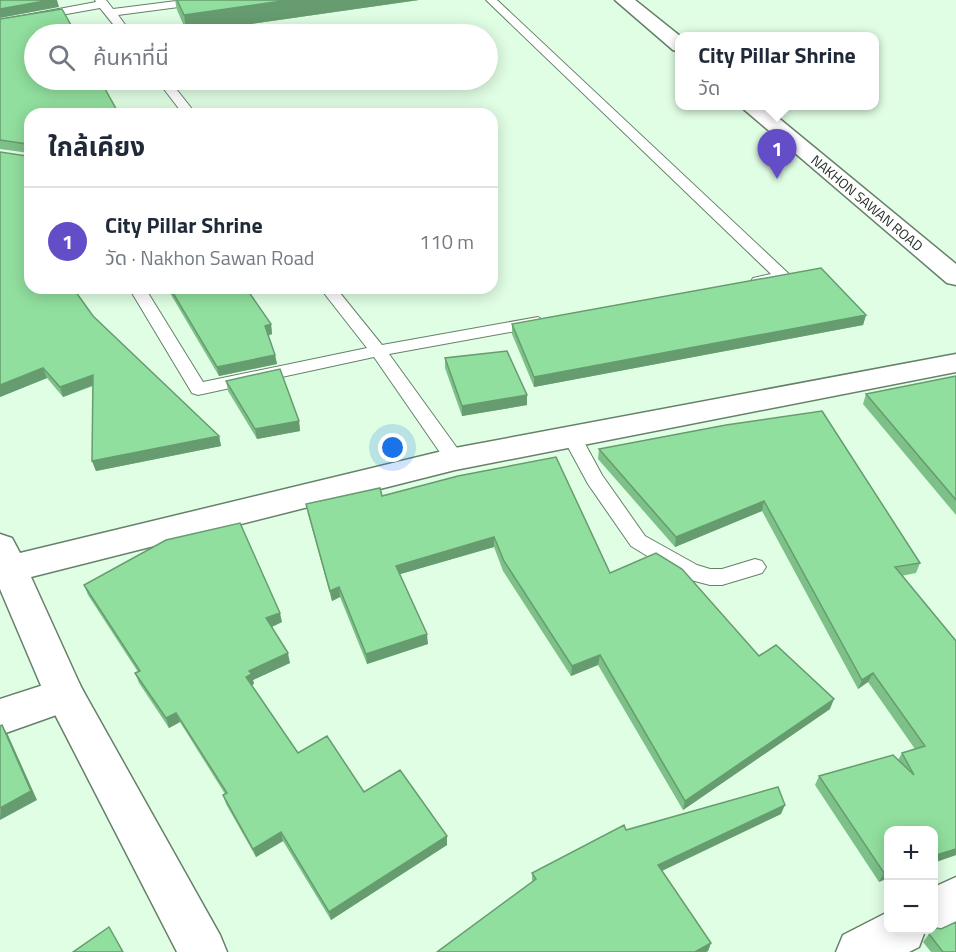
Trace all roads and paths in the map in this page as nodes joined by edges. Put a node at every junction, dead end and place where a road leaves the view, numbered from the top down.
1 (209, 0) edge
2 (491, 0) edge
3 (624, 0) edge
4 (104, 6) edge
5 (0, 23) edge
6 (119, 24) edge
7 (675, 42) edge
8 (171, 90) edge
9 (185, 108) edge
10 (757, 110) edge
11 (956, 277) edge
12 (748, 283) edge
13 (141, 294) edge
14 (333, 294) edge
15 (552, 319) edge
16 (378, 351) junction
17 (956, 363) edge
18 (571, 436) junction
19 (455, 459) junction
20 (5, 558) edge
21 (755, 567) dead end
22 (65, 696) junction
23 (0, 717) edge
24 (956, 900) edge
25 (938, 909) edge
26 (894, 934) edge
27 (202, 952) edge
28 (860, 952) edge

1 - 4 lane
2 - 12 lane
3 - 7 street
4 - 5 lane
4 - 6 lane
8 - 9 lane
10 - 11 street, NAKHON SAWAN ROAD
13 - 16 lane
14 - 16 lane
15 - 16 lane
16 - 19 lane
17 - 18 street
18 - 19 street
18 - 21 lane
19 - 20 street
20 - 22 street
22 - 23 street
22 - 27 street
24 - 25 street
26 - 28 street

